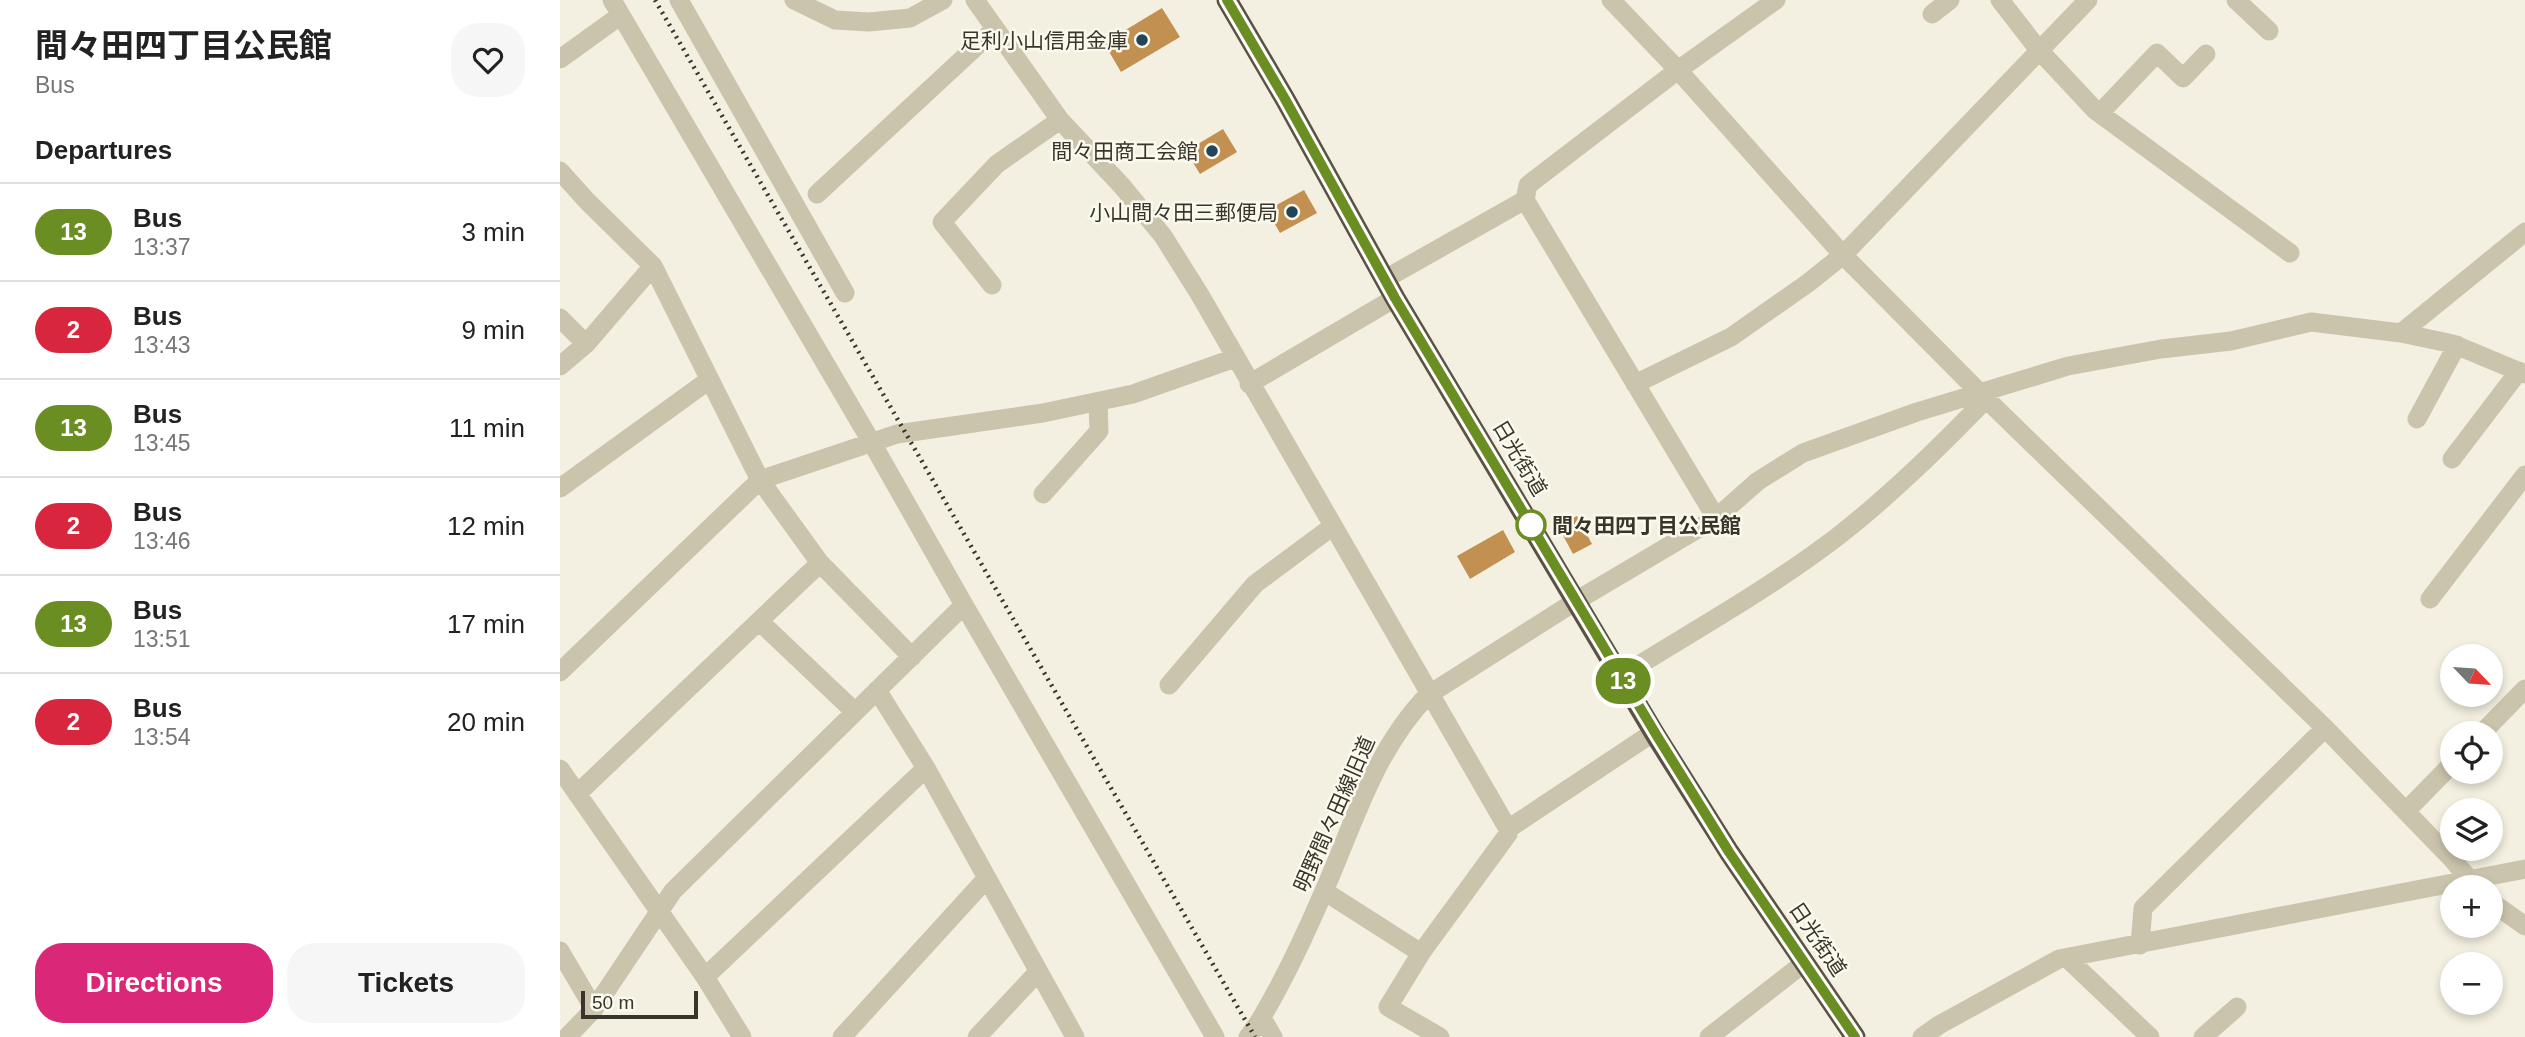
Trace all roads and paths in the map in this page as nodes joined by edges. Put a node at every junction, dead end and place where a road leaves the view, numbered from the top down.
1 (679, 0) edge
2 (794, 0) edge
3 (943, 0) edge
4 (975, 0) edge
5 (1227, 0) edge
6 (1611, 0) edge
7 (1776, 0) edge
8 (1950, 0) edge
9 (2000, 0) edge
10 (2088, 0) edge
11 (2236, 0) edge
12 (617, 7) edge
13 (1932, 14) dead end
14 (995, 29) junction
15 (2269, 31) dead end
16 (2038, 49) junction
17 (2206, 54) dead end
18 (560, 59) edge
19 (1678, 70) junction
20 (2100, 114) junction
21 (1060, 120) junction
22 (560, 171) edge
23 (817, 194) dead end
24 (1525, 201) junction
25 (2525, 232) edge
26 (2290, 253) dead end
27 (1843, 255) junction
28 (653, 266) junction
29 (992, 285) dead end
30 (1390, 288) junction
31 (845, 293) dead end
32 (560, 318) edge
33 (2401, 332) junction
34 (586, 344) junction
35 (2457, 345) junction
36 (1235, 358) junction
37 (560, 366) edge
38 (2522, 373) edge
39 (709, 380) junction
40 (1249, 384) junction
41 (1635, 384) junction
42 (1982, 395) junction
43 (1098, 402) junction
44 (2417, 419) dead end
45 (872, 443) junction
46 (2452, 459) dead end
47 (2525, 475) edge
48 (760, 480) junction
49 (560, 488) edge
50 (1043, 494) dead end
51 (1716, 518) junction
52 (1333, 526) junction
53 (820, 563) junction
54 (2430, 600) dead end
55 (1576, 601) junction
56 (964, 605) junction
57 (759, 621) junction
58 (912, 657) junction
59 (560, 672) edge
60 (1620, 676) junction
61 (1169, 685) dead end
62 (2525, 689) edge
63 (877, 690) junction
64 (1428, 695) junction
65 (855, 712) junction
66 (2494, 721) edge
67 (2325, 728) junction
68 (1654, 732) junction
69 (926, 768) junction
70 (560, 769) edge
71 (2440, 776) edge
72 (577, 794) junction
73 (2406, 811) junction
74 (1507, 829) junction
75 (2525, 869) edge
76 (2465, 875) edge
77 (2503, 875) edge
78 (986, 878) junction
79 (2440, 890) edge
80 (1324, 891) junction
81 (2503, 910) edge
82 (659, 912) junction
83 (2525, 926) edge
84 (2140, 945) junction
85 (560, 951) edge
86 (1421, 954) junction
87 (2067, 958) junction
88 (1804, 963) junction
89 (1038, 972) junction
90 (705, 977) junction
91 (2237, 1007) dead end
92 (594, 1009) junction
93 (1262, 1018) junction
94 (567, 1037) edge
95 (742, 1037) edge
96 (842, 1037) edge
97 (977, 1037) edge
98 (1075, 1037) edge
99 (1215, 1037) edge
100 (1248, 1037) edge
101 (1273, 1037) edge
102 (1440, 1037) edge
103 (1709, 1037) edge
104 (1855, 1037) edge
105 (1922, 1037) edge
106 (2150, 1037) edge
107 (2203, 1037) edge

1 - 31 street
2 - 3 street
4 - 14 street
5 - 30 highway, 日光街道
6 - 19 street
7 - 19 street
8 - 13 street
9 - 16 street
10 - 16 street
11 - 15 street
12 - 18 street
12 - 45 street
14 - 21 street
14 - 23 street
16 - 20 street
16 - 27 street
17 - 20 street
19 - 24 street
19 - 27 street
20 - 26 street
21 - 29 street
21 - 36 street
22 - 28 street
24 - 30 street
24 - 41 street
25 - 33 street
27 - 41 street
27 - 42 street
28 - 34 street
28 - 39 street
30 - 40 street
30 - 55 highway, 日光街道
32 - 34 street
33 - 35 street, 明野間々田線旧道
33 - 42 street, 明野間々田線旧道
34 - 37 street
35 - 38 street, 明野間々田線旧道
35 - 44 street
36 - 40 street
36 - 43 street
38 - 46 street
39 - 48 street
39 - 49 street
40 - 52 street
41 - 51 street
42 - 51 street, 明野間々田線旧道
42 - 60 street
42 - 67 street
43 - 45 street
43 - 50 street
45 - 48 street
45 - 56 street
47 - 54 street
48 - 53 street
48 - 59 street
51 - 55 street, 明野間々田線旧道
52 - 61 street
52 - 64 street
53 - 57 street
53 - 58 street
55 - 60 highway, 日光街道
55 - 64 street, 明野間々田線旧道
56 - 58 street
56 - 99 street
57 - 65 street
57 - 72 street
58 - 63 street
60 - 68 highway, 日光街道
62 - 66 street
63 - 65 street
63 - 69 street
64 - 74 street
64 - 80 street, 明野間々田線旧道
65 - 82 street
67 - 73 street
67 - 84 street
68 - 74 street
68 - 88 highway, 日光街道
69 - 78 street
69 - 90 street
70 - 72 street
71 - 73 street
72 - 82 street
73 - 76 street
74 - 86 street
75 - 77 street
78 - 89 street
78 - 96 street
79 - 84 street
80 - 86 street
80 - 93 street, 明野間々田線旧道
81 - 83 street
82 - 90 street
82 - 92 street
84 - 87 street
85 - 92 street
86 - 102 street
87 - 105 street
87 - 106 street
88 - 103 street
88 - 104 highway, 日光街道
89 - 97 street
89 - 98 street
90 - 95 street
91 - 107 street
92 - 94 street
93 - 100 street, 明野間々田線旧道
93 - 101 street

